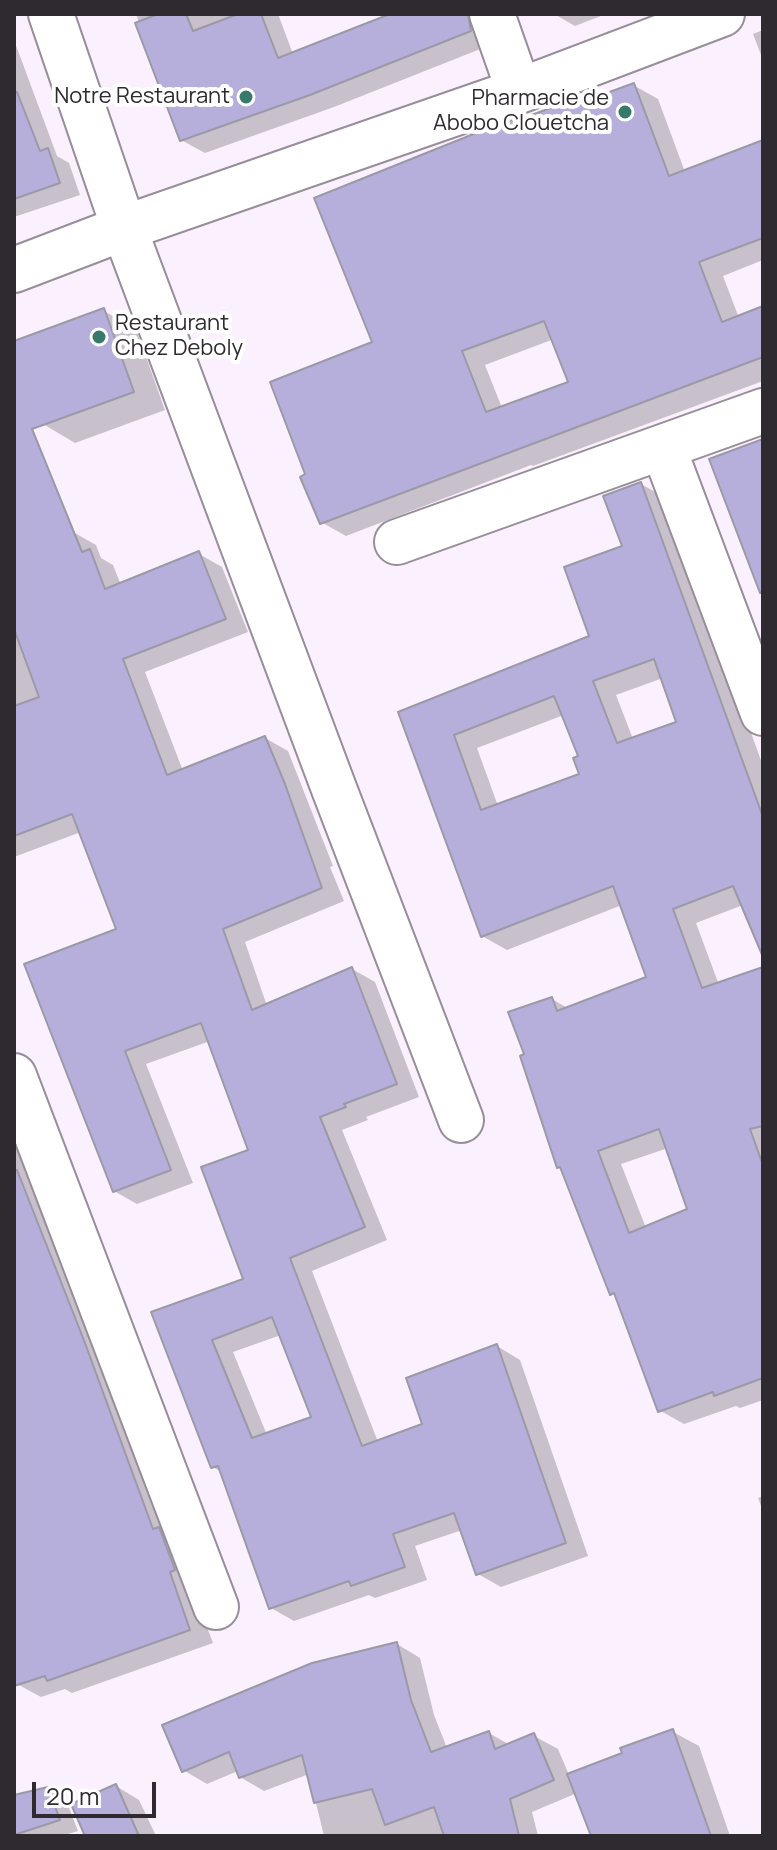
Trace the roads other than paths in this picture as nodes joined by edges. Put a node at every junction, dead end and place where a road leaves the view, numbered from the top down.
1 (51, 14) edge
2 (492, 14) edge
3 (722, 14) edge
4 (519, 91) junction
5 (124, 228) junction
6 (14, 270) edge
7 (763, 411) edge
8 (663, 447) junction
9 (397, 542) dead end
10 (763, 713) edge
11 (14, 1076) edge
12 (461, 1120) dead end
13 (216, 1607) dead end

1 - 5 street
2 - 4 street
3 - 4 street
4 - 5 street
5 - 6 street
5 - 12 street
7 - 8 street
8 - 9 street
8 - 10 street
11 - 13 street

